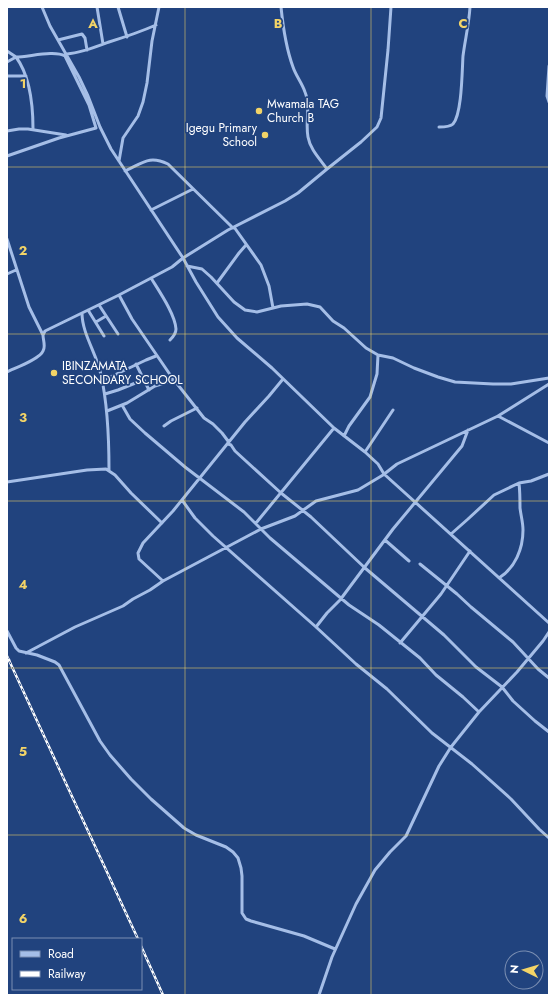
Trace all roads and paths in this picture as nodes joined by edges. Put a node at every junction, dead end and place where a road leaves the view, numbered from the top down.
1 (42, 7) edge
2 (98, 7) edge
3 (118, 7) edge
4 (159, 7) edge
5 (281, 7) edge
6 (391, 7) edge
7 (470, 7) edge
8 (156, 25) junction
9 (127, 37) junction
10 (58, 40) junction
11 (103, 44) junction
12 (87, 50) junction
13 (7, 51) edge
14 (67, 54) junction
15 (16, 57) junction
16 (7, 62) edge
17 (549, 66) edge
18 (7, 76) edge
19 (26, 76) junction
20 (549, 102) edge
21 (100, 127) junction
22 (439, 127) dead end
23 (96, 128) junction
24 (33, 129) junction
25 (7, 131) edge
26 (68, 136) junction
27 (7, 156) edge
28 (119, 161) junction
29 (327, 168) junction
30 (126, 171) junction
31 (193, 189) junction
32 (151, 210) junction
33 (234, 228) junction
34 (7, 239) edge
35 (246, 245) junction
36 (183, 258) junction
37 (188, 266) junction
38 (16, 270) junction
39 (7, 274) edge
40 (151, 278) junction
41 (217, 284) junction
42 (119, 296) junction
43 (98, 305) junction
44 (274, 308) junction
45 (88, 310) junction
46 (82, 313) junction
47 (106, 316) junction
48 (96, 322) junction
49 (118, 334) dead end
50 (43, 335) junction
51 (104, 336) dead end
52 (170, 340) dead end
53 (378, 355) junction
54 (156, 356) junction
55 (136, 364) junction
56 (7, 372) edge
57 (549, 378) edge
58 (283, 379) junction
59 (102, 380) junction
60 (144, 380) junction
61 (174, 380) junction
62 (549, 384) edge
63 (149, 390) junction
64 (105, 394) junction
65 (122, 406) junction
66 (197, 408) junction
67 (393, 410) dead end
68 (107, 411) junction
69 (498, 416) junction
70 (164, 426) dead end
71 (334, 428) junction
72 (468, 430) junction
73 (344, 436) junction
74 (549, 443) edge
75 (228, 444) junction
76 (365, 452) junction
77 (109, 470) junction
78 (384, 474) junction
79 (549, 474) edge
80 (199, 478) junction
81 (7, 482) edge
82 (519, 483) junction
83 (281, 493) junction
84 (182, 500) junction
85 (415, 502) junction
86 (302, 510) junction
87 (162, 523) junction
88 (256, 523) junction
89 (261, 529) junction
90 (451, 534) junction
91 (385, 540) junction
92 (227, 547) junction
93 (470, 551) junction
94 (409, 561) dead end
95 (420, 564) dead end
96 (365, 568) junction
97 (499, 578) junction
98 (162, 580) junction
99 (447, 586) junction
100 (342, 598) junction
101 (423, 616) junction
102 (549, 623) edge
103 (316, 627) junction
104 (7, 631) edge
105 (549, 632) edge
106 (400, 643) junction
107 (26, 652) junction
108 (528, 659) junction
109 (549, 678) edge
110 (502, 687) junction
111 (479, 712) junction
112 (549, 732) edge
113 (451, 747) junction
114 (549, 838) edge
115 (335, 949) junction
116 (319, 995) edge

1 - 10 street
2 - 11 street
3 - 9 street
4 - 8 street
5 - 29 street
6 - 29 street
7 - 22 street
8 - 9 street
8 - 28 street
9 - 11 street
10 - 12 street
10 - 14 street
11 - 12 street
12 - 14 street
13 - 15 street
14 - 21 street
15 - 16 street
15 - 19 street
15 - 23 street
17 - 20 street
18 - 19 street
19 - 24 street
21 - 23 street
21 - 28 street
23 - 26 street
24 - 25 street
24 - 26 street
26 - 27 street
28 - 30 street
29 - 33 street
30 - 31 street
30 - 32 street
31 - 32 street
31 - 33 street
32 - 36 street
33 - 35 street
33 - 36 street
34 - 38 street
35 - 41 street
35 - 44 street
36 - 37 street
36 - 40 street
37 - 41 street
37 - 58 street
38 - 39 street
38 - 50 street
40 - 42 street
40 - 52 street
41 - 44 street
42 - 43 street
42 - 54 street
43 - 45 street
43 - 47 street
44 - 53 street
45 - 46 street
45 - 48 street
46 - 50 street
46 - 59 street
47 - 48 street
47 - 49 street
48 - 51 street
50 - 56 street
53 - 57 street
53 - 73 street
54 - 55 street
54 - 61 street
55 - 59 street
55 - 60 street
58 - 71 street
58 - 75 street
59 - 64 street
60 - 63 street
60 - 64 street
61 - 63 street
61 - 66 street
62 - 69 street
63 - 65 street
64 - 68 street
65 - 68 street
65 - 80 street
66 - 70 street
66 - 75 street
67 - 76 street
68 - 77 street
69 - 72 street
69 - 74 street
71 - 73 street
71 - 83 street
72 - 78 street
72 - 85 street
73 - 76 street
75 - 80 street
75 - 83 street
76 - 78 street
77 - 81 street
77 - 87 street
78 - 85 street
78 - 86 street
79 - 82 street
80 - 84 street
80 - 88 street
82 - 90 street
82 - 97 street
83 - 86 street
83 - 88 street
84 - 87 street
84 - 92 street
85 - 90 street
85 - 91 street
86 - 89 street
86 - 96 street
87 - 98 street
88 - 89 street
89 - 92 street
89 - 100 street
90 - 93 street
91 - 94 street
91 - 96 street
92 - 98 street
92 - 103 street
93 - 97 street
93 - 99 street
95 - 99 street
96 - 100 street
96 - 101 street
97 - 102 street
98 - 107 street
99 - 101 street
99 - 108 street
100 - 103 street
100 - 106 street
101 - 106 street
101 - 110 street
103 - 113 street
104 - 107 street
105 - 108 street
106 - 111 street
107 - 115 street
108 - 109 street
108 - 110 street
110 - 111 street
110 - 112 street
111 - 113 street
113 - 114 street
113 - 115 street
115 - 116 street

